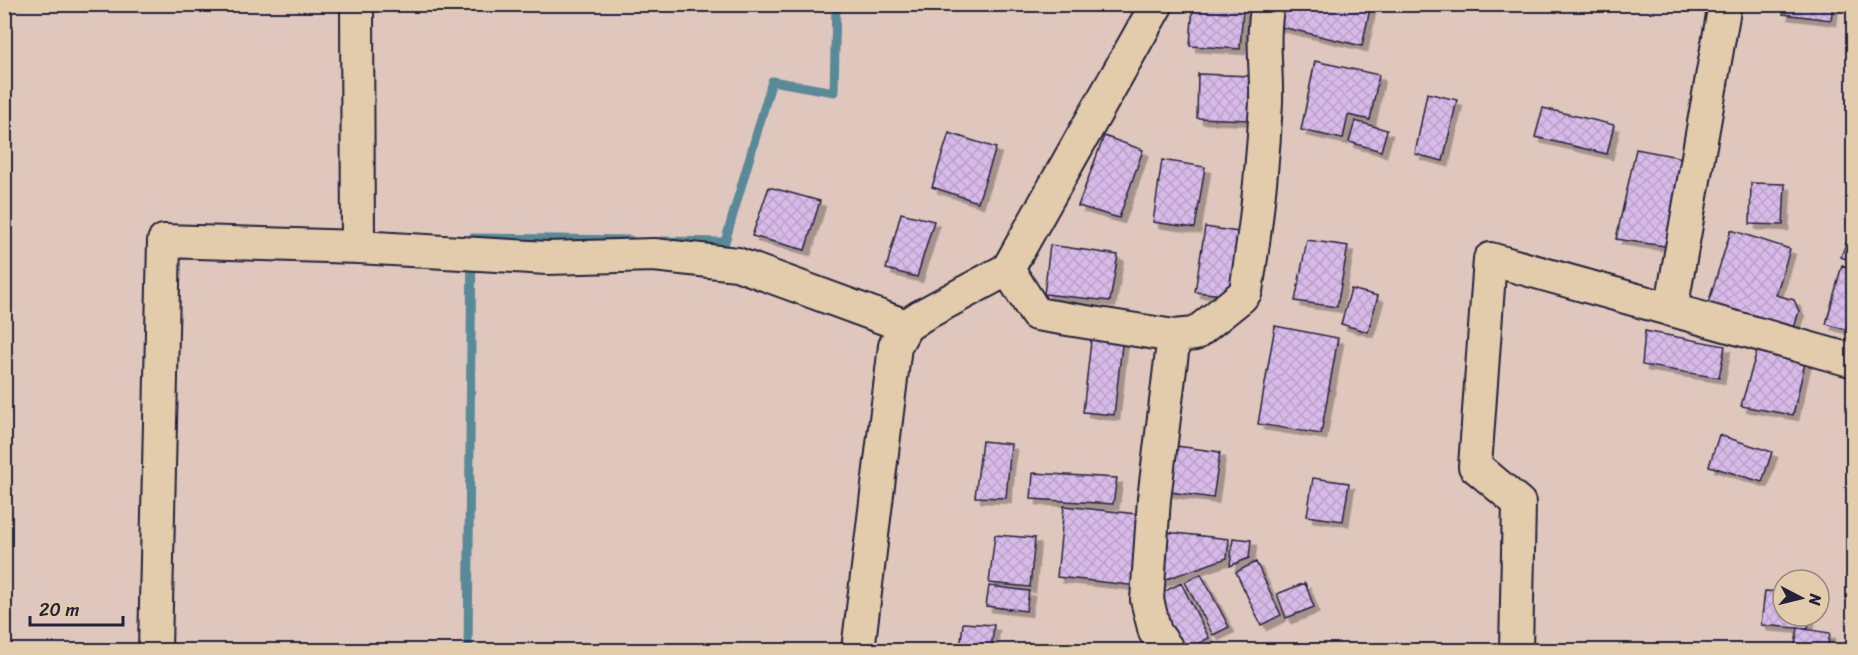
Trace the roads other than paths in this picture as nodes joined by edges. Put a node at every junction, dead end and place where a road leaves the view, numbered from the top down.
1 (357, 4) edge
2 (1157, 4) edge
3 (1268, 4) edge
4 (1725, 4) edge
5 (358, 247) junction
6 (1008, 269) junction
7 (1671, 310) junction
8 (906, 326) junction
9 (1173, 336) junction
10 (1854, 361) edge
11 (155, 651) edge
12 (858, 651) edge
13 (1168, 651) edge
14 (1516, 651) edge

1 - 5 street
2 - 6 street
3 - 9 street
4 - 7 street
5 - 8 street
5 - 11 street
6 - 8 street
6 - 9 street
7 - 10 street
7 - 14 street
8 - 12 street
9 - 13 street

